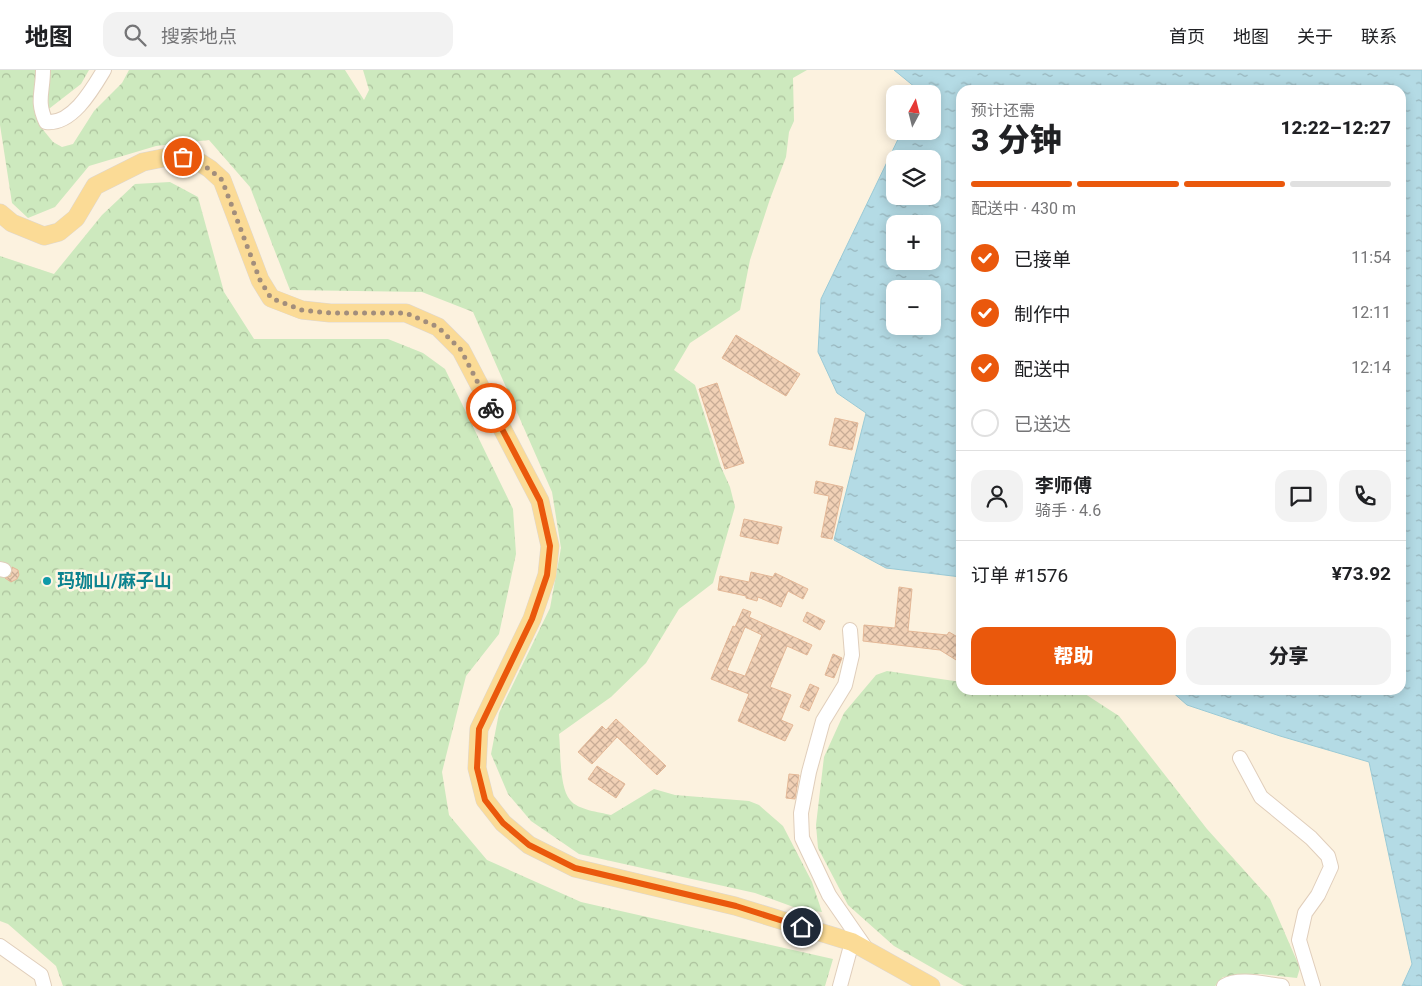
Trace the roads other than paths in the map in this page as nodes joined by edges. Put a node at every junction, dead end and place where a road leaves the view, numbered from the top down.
1 (43, 70) edge
2 (104, 70) edge
3 (0, 212) edge
4 (850, 630) dead end
5 (1240, 758) dead end
6 (0, 946) edge
7 (860, 946) junction
8 (44, 986) edge
9 (840, 986) edge
10 (932, 986) edge
11 (1224, 986) edge
12 (1282, 986) edge
13 (1313, 986) edge

1 - 2 lane
3 - 7 main road
4 - 7 lane
5 - 13 lane
6 - 8 lane
7 - 9 lane
7 - 10 main road
11 - 12 lane

